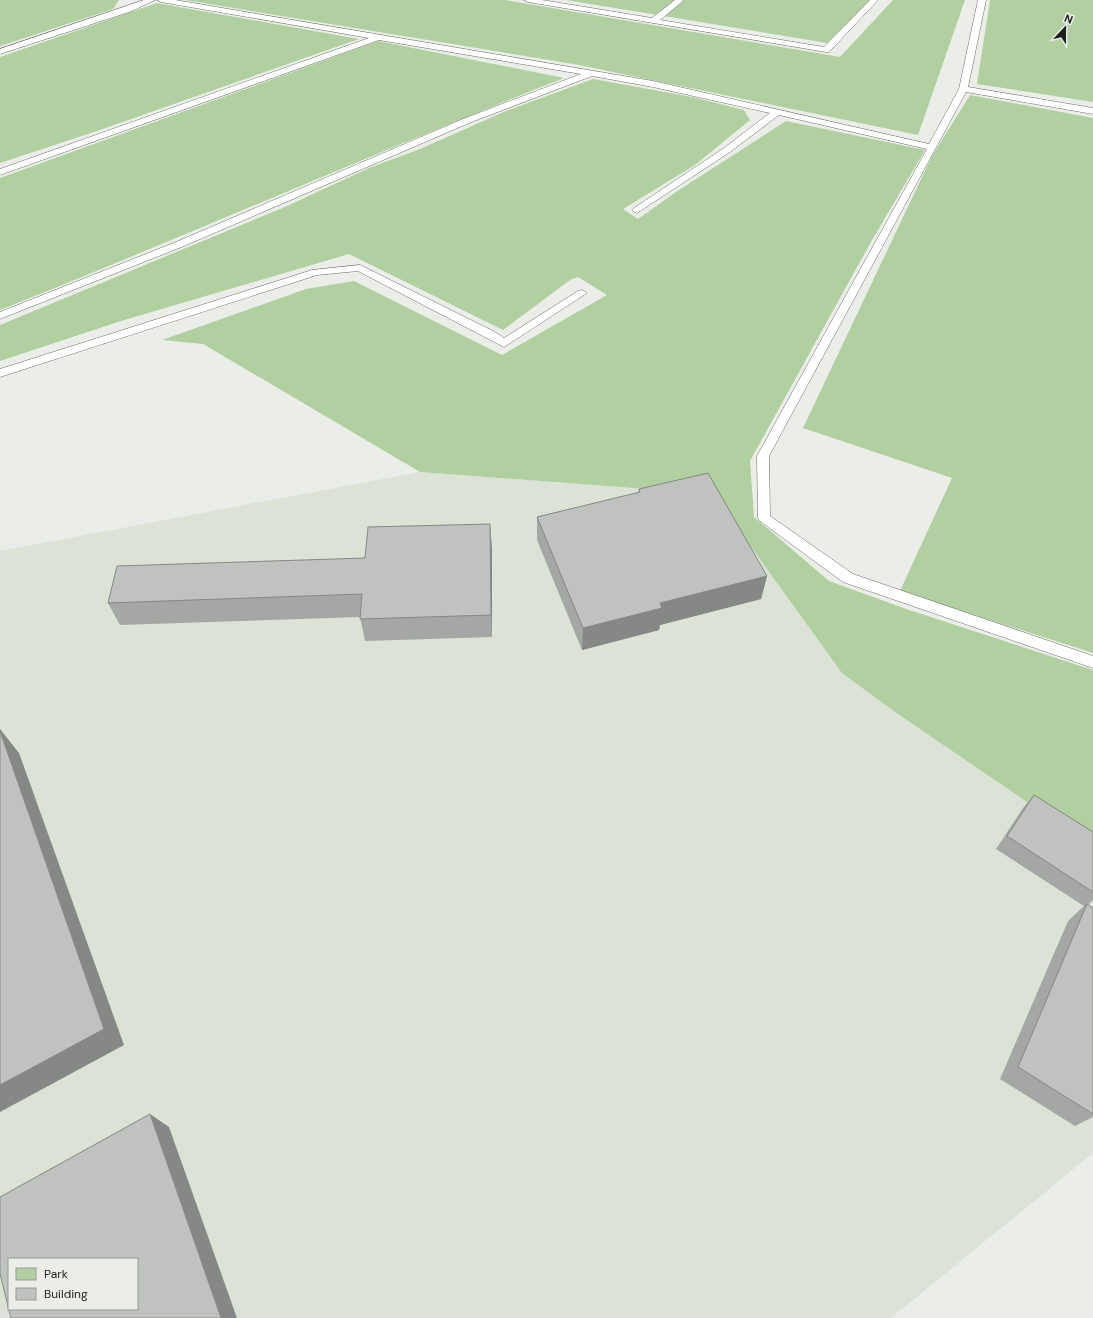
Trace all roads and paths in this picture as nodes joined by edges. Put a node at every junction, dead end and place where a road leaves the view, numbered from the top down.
1 (151, 0) edge
2 (161, 0) edge
3 (528, 0) edge
4 (680, 0) edge
5 (874, 0) edge
6 (982, 0) edge
7 (654, 21) junction
8 (378, 38) junction
9 (0, 52) edge
10 (591, 73) junction
11 (963, 89) junction
12 (1093, 111) edge
13 (777, 112) junction
14 (932, 147) junction
15 (0, 172) edge
16 (637, 210) dead end
17 (582, 293) dead end
18 (0, 316) edge
19 (0, 373) edge
20 (1093, 662) edge

1 - 9 lane
2 - 8 lane
3 - 7 lane
4 - 7 lane
5 - 7 lane
6 - 11 lane
8 - 10 lane
8 - 15 lane
10 - 13 lane
10 - 18 lane
11 - 12 lane
11 - 14 lane
13 - 14 lane
13 - 16 lane
14 - 20 lane
17 - 19 lane

